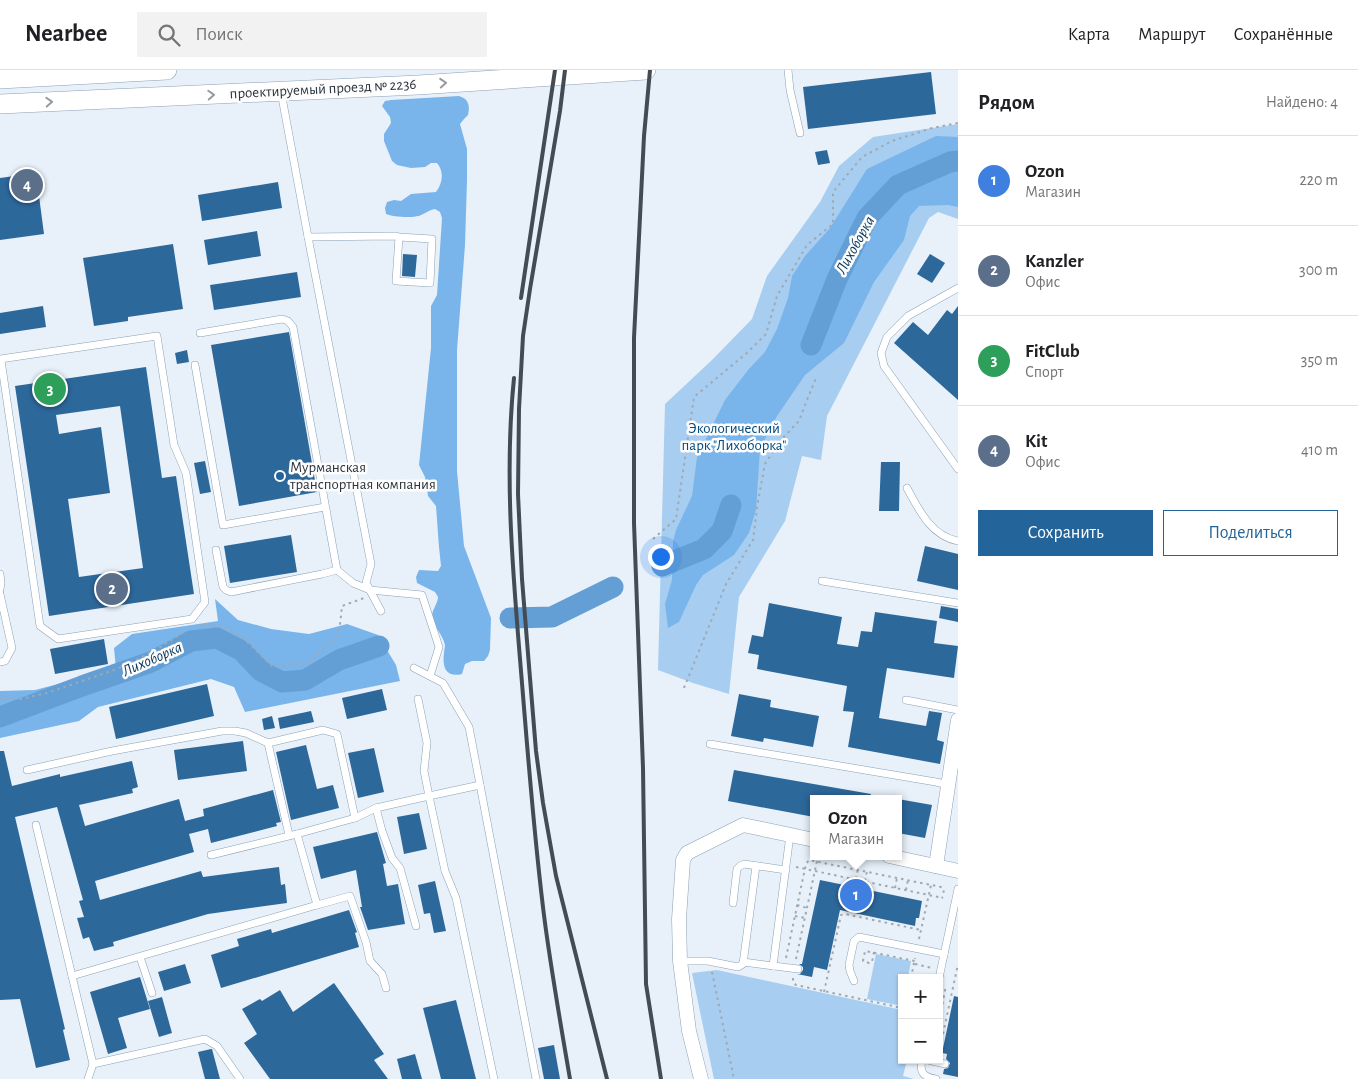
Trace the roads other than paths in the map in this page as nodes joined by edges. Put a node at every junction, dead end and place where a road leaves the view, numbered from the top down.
1 (167, 70) edge
2 (646, 70) edge
3 (788, 70) edge
4 (0, 78) edge
5 (281, 92) junction
6 (0, 104) edge
7 (800, 133) dead end
8 (399, 236) junction
9 (308, 237) junction
10 (958, 288) edge
11 (200, 333) dead end
12 (0, 360) edge
13 (195, 365) dead end
14 (958, 469) edge
15 (907, 488) dead end
16 (325, 507) junction
17 (958, 541) edge
18 (216, 550) dead end
19 (337, 570) junction
20 (0, 574) edge
21 (822, 581) dead end
22 (0, 589) edge
23 (370, 590) junction
24 (0, 594) edge
25 (958, 602) edge
26 (381, 611) dead end
27 (0, 662) edge
28 (414, 668) dead end
29 (430, 676) junction
30 (418, 699) dead end
31 (906, 700) dead end
32 (958, 710) edge
33 (958, 720) edge
34 (268, 743) junction
35 (710, 744) dead end
36 (27, 770) dead end
37 (480, 785) junction
38 (948, 785) junction
39 (429, 796) junction
40 (376, 808) junction
41 (355, 818) junction
42 (36, 825) dead end
43 (293, 835) junction
44 (790, 835) junction
45 (810, 839) edge
46 (211, 855) dead end
47 (902, 859) edge
48 (756, 866) junction
49 (936, 866) junction
50 (786, 868) junction
51 (958, 871) edge
52 (958, 889) edge
53 (733, 903) dead end
54 (317, 904) junction
55 (416, 926) dead end
56 (944, 954) junction
57 (140, 957) junction
58 (680, 961) junction
59 (743, 962) junction
60 (773, 966) junction
61 (796, 969) road end
62 (940, 974) edge
63 (72, 976) junction
64 (854, 981) dead end
65 (386, 988) dead end
66 (152, 993) dead end
67 (93, 1064) junction
68 (922, 1064) edge
69 (88, 1079) edge
70 (240, 1079) edge
71 (494, 1079) edge
72 (536, 1079) edge
73 (701, 1079) edge
74 (936, 1079) edge

1 - 4 main road
5 -> 2 main road, проектируемый проезд № 2236
3 - 7 lane
6 -> 5 main road, проектируемый проезд № 2236
5 - 9 lane
8 - 8 lane
8 - 9 lane
9 - 23 lane
10 - 14 lane
11 - 16 lane
12 - 12 lane
13 - 16 lane
15 - 17 lane
16 - 19 lane
18 - 19 lane
19 - 23 lane
20 - 22 lane
21 - 25 lane
23 - 26 lane
23 - 29 lane
24 - 27 lane
28 - 29 lane
29 - 37 lane
30 - 39 lane
31 - 32 lane
33 - 38 street
34 - 36 lane
34 - 41 lane
34 - 43 lane
35 - 38 lane
37 - 39 lane
37 - 72 lane
38 - 49 street
39 - 40 lane
39 - 71 lane
40 - 41 lane
40 - 55 lane
41 - 43 lane
42 - 63 lane
43 - 46 lane
43 - 54 lane
44 - 45 street
44 - 50 lane
44 - 58 street
47 - 49 street
48 - 50 lane
48 - 53 lane
48 - 59 lane
49 - 51 street
50 - 60 lane
52 - 56 lane
54 - 57 lane
54 - 65 lane
56 - 62 lane
56 - 64 lane
57 - 63 lane
57 - 66 lane
58 - 59 lane
58 - 73 street
59 - 60 lane
60 - 61 lane
63 - 67 lane
67 - 69 lane
67 - 70 lane
68 - 74 lane

